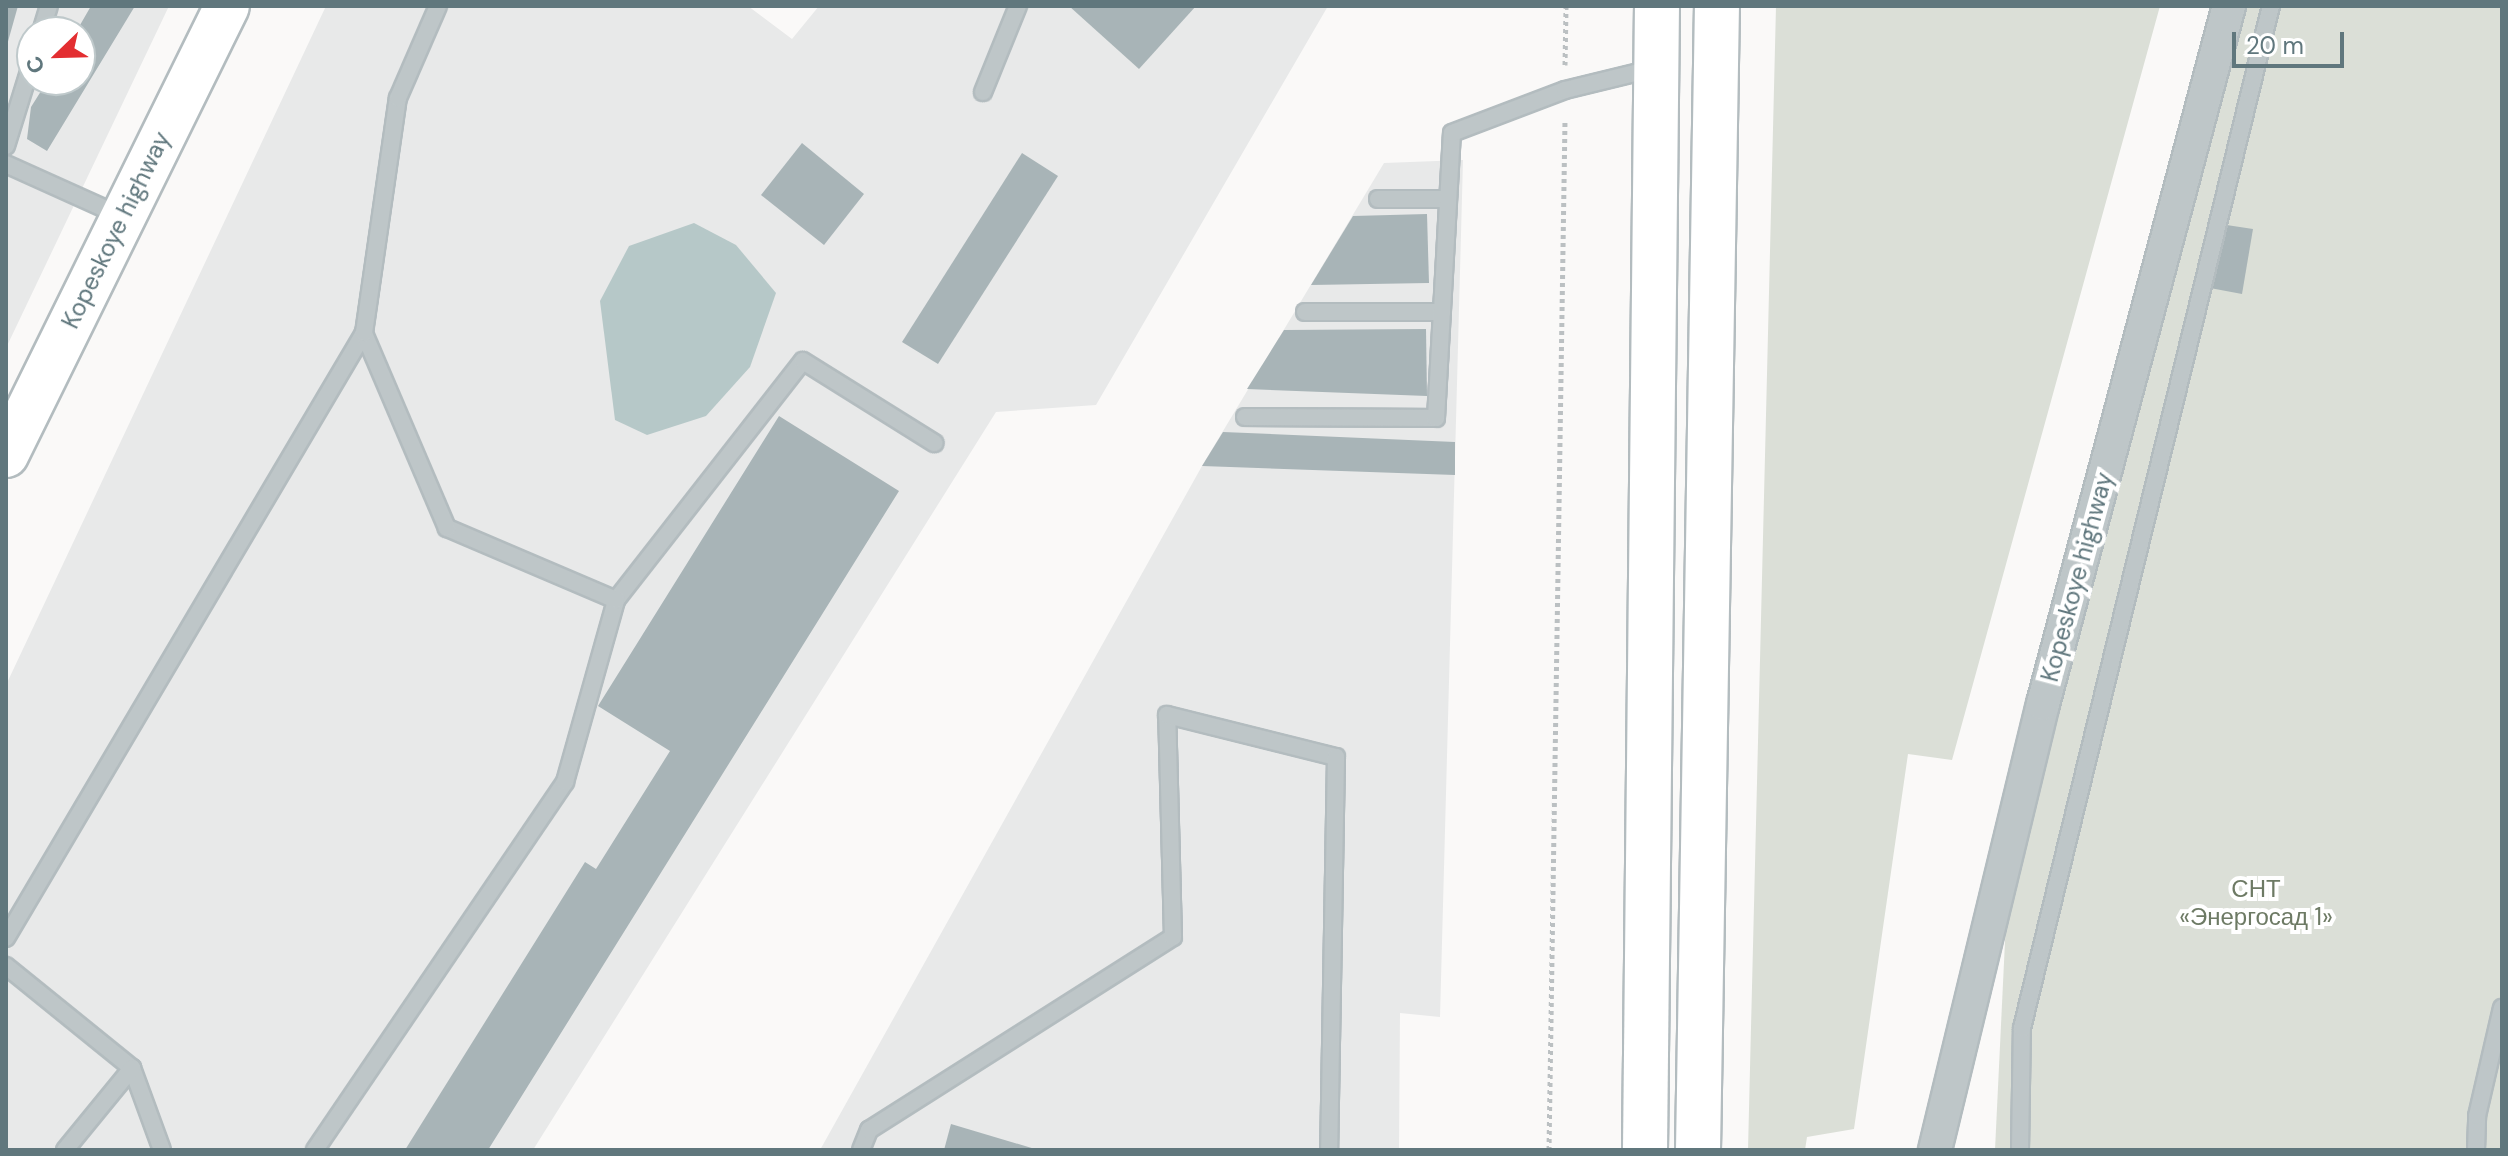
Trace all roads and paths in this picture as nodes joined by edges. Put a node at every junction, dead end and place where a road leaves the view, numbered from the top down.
1 (227, 6) edge
2 (438, 6) edge
3 (1018, 6) edge
4 (1566, 6) edge
5 (1657, 6) edge
6 (1717, 6) edge
7 (2229, 6) edge
8 (2271, 6) edge
9 (1657, 67) junction
10 (1565, 90) junction
11 (983, 92) dead end
12 (21, 96) edge
13 (6, 146) edge
14 (6, 164) edge
15 (1378, 199) dead end
16 (1445, 199) junction
17 (123, 217) junction
18 (1305, 312) dead end
19 (1442, 312) junction
20 (364, 333) junction
21 (17, 405) edge
22 (1245, 417) dead end
23 (934, 443) dead end
24 (6, 455) edge
25 (616, 600) junction
26 (6, 938) edge
27 (6, 966) edge
28 (2502, 1008) edge
29 (132, 1068) junction
30 (65, 1150) edge
31 (162, 1150) edge
32 (315, 1150) edge
33 (861, 1150) edge
34 (1329, 1150) edge
35 (1549, 1150) edge
36 (1645, 1150) edge
37 (1698, 1150) edge
38 (1935, 1150) edge
39 (2020, 1150) edge
40 (2476, 1150) edge

1 - 17 main road, Kopeskoye highway
2 - 20 lane
3 - 11 lane
4 - 10 path
5 - 9 main road
6 - 37 main road
7 - 38 street, Kopeskoye highway
8 - 39 lane
9 - 10 lane
9 - 36 main road
10 - 16 lane
10 - 35 path
12 - 13 lane
14 - 17 lane
15 - 16 lane
16 - 19 lane
17 - 21 main road, Kopeskoye highway
18 - 19 lane
19 - 22 lane
20 - 25 lane
20 - 26 lane
21 - 24 main road, Kopeskoye highway
23 - 25 lane
25 - 32 lane
27 - 29 lane
28 - 40 lane
29 - 30 lane
29 - 31 lane
33 - 34 lane

